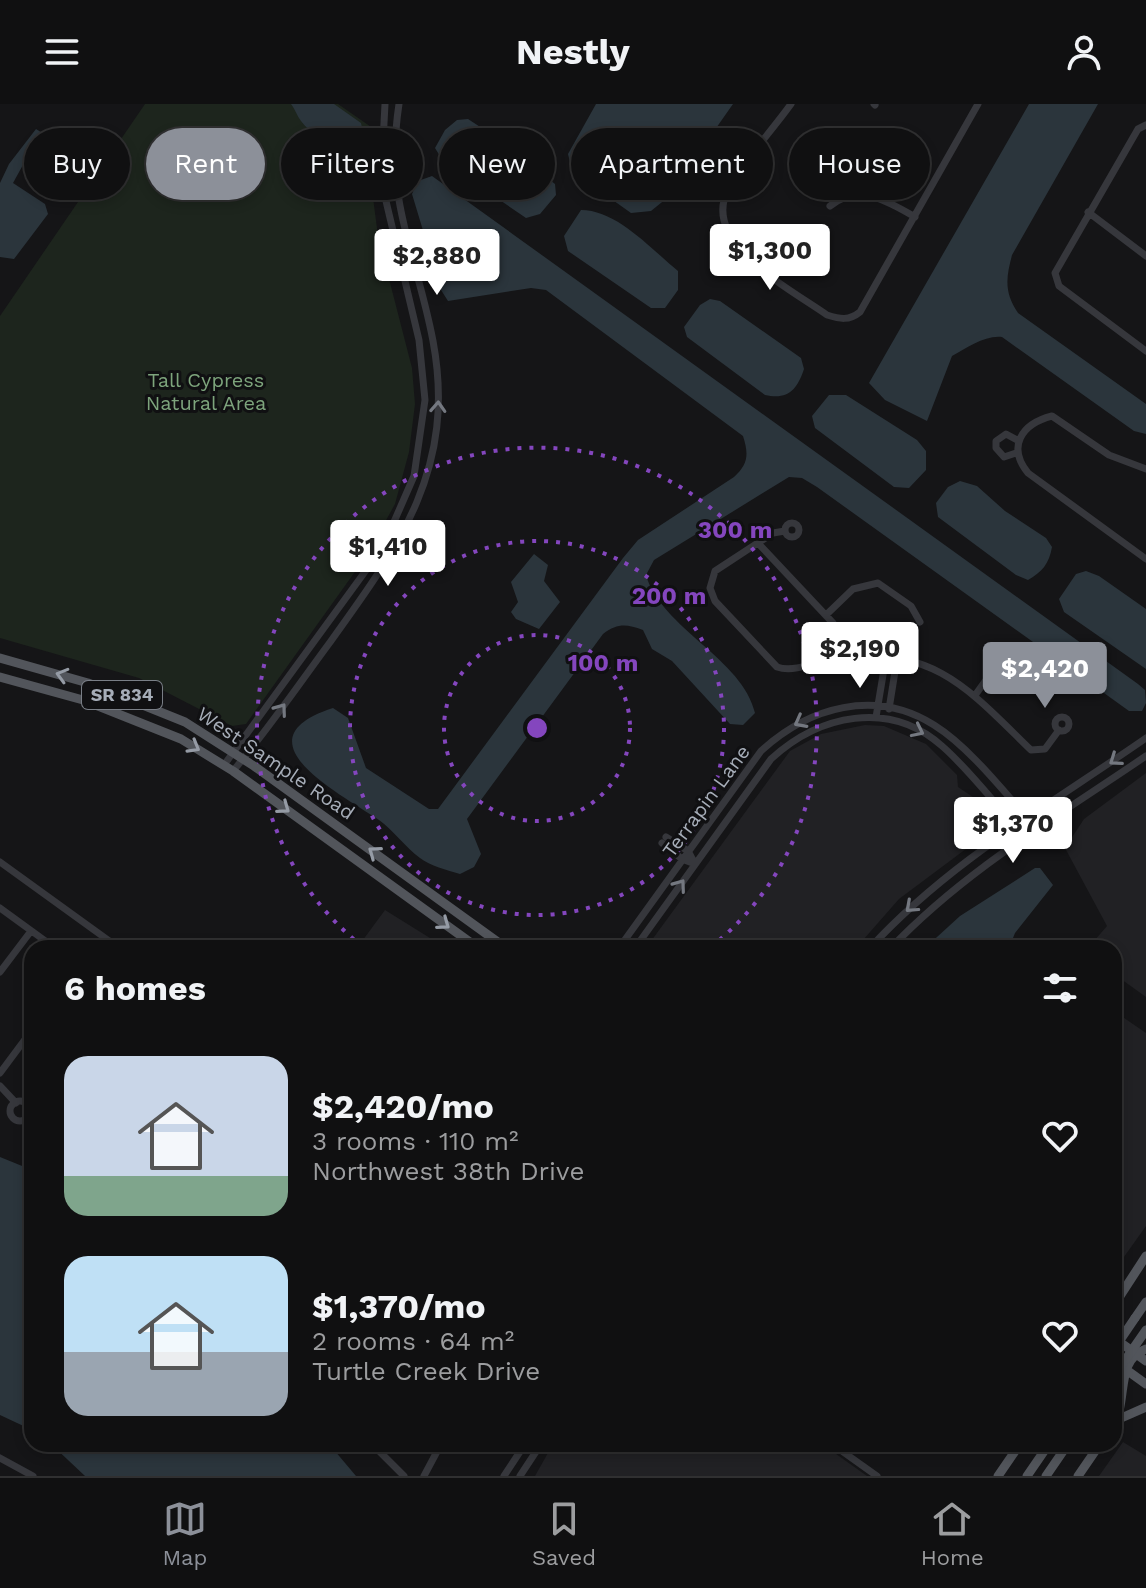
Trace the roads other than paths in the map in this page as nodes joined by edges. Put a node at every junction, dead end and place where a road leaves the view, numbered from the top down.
1 (385, 104) edge
2 (399, 104) edge
3 (791, 104) edge
4 (978, 104) edge
5 (1145, 125) edge
6 (830, 206) dead end
7 (1088, 212) junction
8 (915, 217) junction
9 (712, 222) dead end
10 (723, 222) junction
11 (1146, 256) edge
12 (1146, 351) edge
13 (1017, 440) junction
14 (1016, 453) junction
15 (1146, 469) edge
16 (785, 531) dead end
17 (758, 543) junction
18 (1146, 559) edge
19 (826, 615) junction
20 (920, 622) dead end
21 (840, 656) junction
22 (886, 657) junction
23 (0, 658) edge
24 (897, 659) junction
25 (991, 673) dead end
26 (0, 677) edge
27 (976, 694) junction
28 (878, 706) junction
29 (889, 707) junction
30 (876, 717) junction
31 (887, 719) junction
32 (1059, 730) dead end
33 (1146, 738) edge
34 (943, 747) junction
35 (239, 755) junction
36 (1146, 756) edge
37 (977, 765) junction
38 (229, 768) junction
39 (1028, 819) junction
40 (1016, 827) junction
41 (1038, 830) junction
42 (1026, 837) junction
43 (688, 851) junction
44 (682, 859) junction
45 (1, 864) edge
46 (695, 864) junction
47 (931, 889) junction
48 (437, 898) junction
49 (410, 899) junction
50 (933, 907) junction
51 (0, 908) edge
52 (31, 931) junction
53 (24, 940) edge
54 (24, 940) edge
55 (44, 940) edge
56 (108, 940) edge
57 (467, 940) edge
58 (495, 940) edge
59 (625, 940) edge
60 (641, 940) edge
61 (878, 940) edge
62 (899, 940) edge
63 (0, 972) edge
64 (24, 1041) edge
65 (0, 1073) edge
66 (0, 1086) edge
67 (16, 1103) junction
68 (24, 1104) edge
69 (24, 1120) edge
70 (1146, 1256) edge
71 (1126, 1286) junction
72 (1122, 1288) edge
73 (1122, 1294) edge
74 (1146, 1302) edge
75 (1146, 1330) edge
76 (1122, 1337) edge
77 (1122, 1344) edge
78 (1146, 1349) edge
79 (1135, 1353) junction
80 (1146, 1361) edge
81 (1122, 1364) edge
82 (1122, 1366) edge
83 (1125, 1368) junction
84 (1146, 1384) edge
85 (1122, 1403) edge
86 (1146, 1407) edge
87 (1122, 1417) edge
88 (380, 1452) edge
89 (437, 1452) edge
90 (520, 1452) edge
91 (536, 1452) edge
92 (843, 1452) edge
93 (1014, 1452) edge
94 (1044, 1452) edge
95 (1062, 1452) edge
96 (1094, 1452) edge
97 (0, 1458) edge
98 (33, 1476) edge
99 (404, 1476) edge
100 (424, 1476) edge
101 (504, 1476) edge
102 (520, 1476) edge
103 (877, 1476) edge
104 (998, 1476) edge
105 (1027, 1476) edge
106 (1046, 1476) edge
107 (1078, 1476) edge

1 - 35 street
35 -> 2 street
3 - 10 street
4 - 8 street
5 - 7 street
6 - 8 street
7 - 11 street
7 - 12 street
8 - 10 street
9 - 10 street
13 - 14 street
13 - 14 street
13 - 15 street
14 - 18 street
16 - 17 street
17 - 19 street
17 - 21 street
19 - 20 street
19 - 21 street
21 - 22 street
22 - 24 street
22 - 28 street
35 -> 23 main road, West Sample Road / SR 834
24 - 27 street
24 - 29 street
25 - 27 street
26 -> 38 main road, West Sample Road / SR 834
27 - 32 street
28 - 29 street, Terrapin Lane
28 - 30 street
28 -> 43 street, Terrapin Lane
29 - 31 street
29 - 37 street, Terrapin Lane
30 - 31 street, Terrapin Lane
30 - 46 street, Terrapin Lane
31 -> 34 street, Terrapin Lane
33 -> 39 street
34 - 37 street
34 - 40 street, Terrapin Lane
35 - 38 street
48 -> 35 main road, West Sample Road / SR 834
36 - 41 street
37 - 39 street, Terrapin Lane
38 -> 49 main road, West Sample Road / SR 834
39 - 40 street
39 - 41 street, Terrapin Lane
40 - 42 street, Terrapin Lane
40 - 47 street
41 - 42 street
42 - 50 street
43 - 44 street, Terrapin Lane
43 - 44 street
43 - 46 street
44 - 46 street
44 - 59 street, Terrapin Lane
45 - 56 street
60 -> 46 street, Terrapin Lane
47 - 50 street
47 -> 61 street
48 - 49 main road
48 - 58 main road, West Sample Road / SR 834
49 -> 57 main road, West Sample Road / SR 834
50 - 62 street
51 - 52 street
52 - 53 street
52 - 55 street
54 - 63 street
64 - 65 street
66 - 67 street
67 - 68 street
67 - 69 street
70 - 71 main road
71 - 72 main road
71 - 73 main road
74 - 76 main road, bridge
75 - 81 main road, bridge
77 - 79 main road
78 - 79 main road
79 - 80 main road
79 - 83 main road
82 - 83 main road
83 - 84 main road
83 - 85 main road
86 - 87 main road
88 - 99 street
89 - 100 street
90 - 101 street
91 - 102 street
92 - 103 street
93 - 104 main road
94 - 105 main road
95 - 106 main road
96 - 107 main road
97 - 98 street

